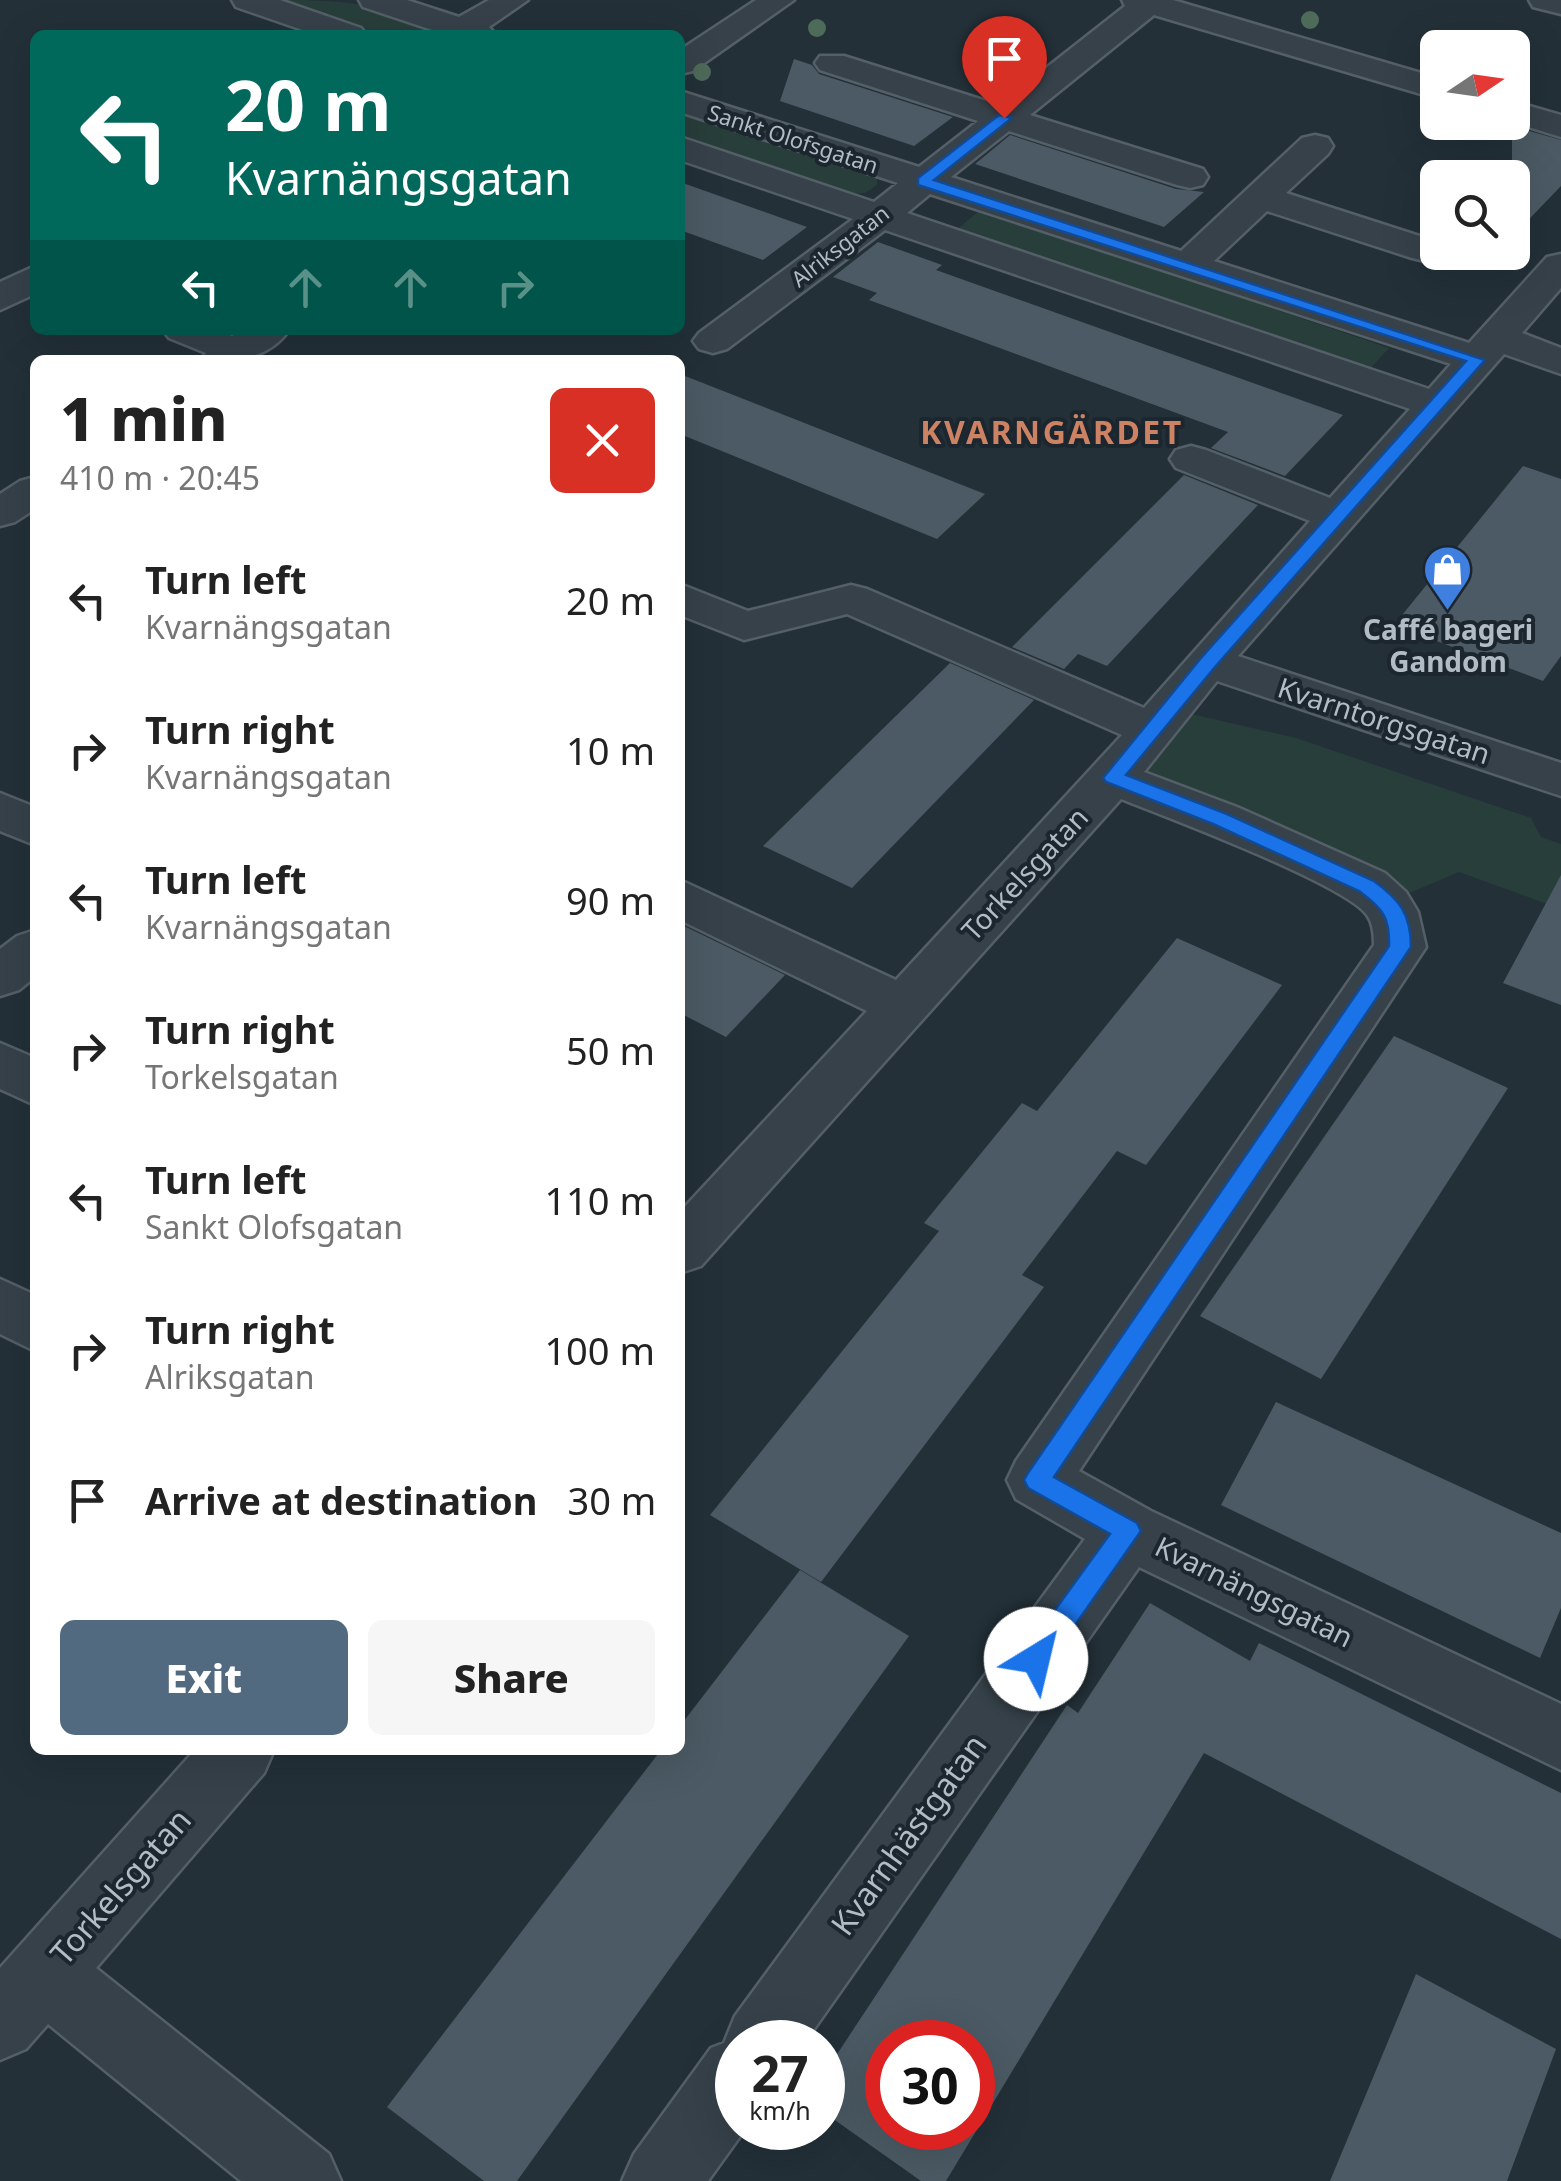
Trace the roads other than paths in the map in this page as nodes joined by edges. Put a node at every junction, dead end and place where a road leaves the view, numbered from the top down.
1 (248, 0) edge
2 (376, 0) edge
3 (512, 0) edge
4 (778, 0) edge
5 (1545, 0) edge
6 (1147, 1) edge
7 (1561, 4) edge
8 (423, 6) edge
9 (335, 30) edge
10 (460, 30) edge
11 (469, 30) edge
12 (685, 61) edge
13 (832, 63) dead end
14 (1420, 84) edge
15 (685, 103) edge
16 (1530, 117) edge
17 (1004, 118) junction
18 (1561, 126) edge
19 (1315, 146) dead end
20 (685, 150) edge
21 (1190, 177) dead end
22 (923, 182) junction
23 (1261, 197) junction
24 (881, 215) junction
25 (1420, 248) edge
26 (1561, 266) edge
27 (1186, 267) junction
28 (30, 281) edge
29 (0, 298) edge
30 (192, 335) edge
31 (261, 335) edge
32 (713, 341) dead end
33 (1487, 348) junction
34 (226, 355) edge
35 (230, 355) edge
36 (1561, 362) edge
37 (1434, 404) junction
38 (1191, 459) dead end
39 (30, 493) edge
40 (0, 513) edge
41 (1336, 516) junction
42 (685, 600) edge
43 (1208, 662) junction
44 (1152, 730) junction
45 (1113, 778) junction
46 (1561, 780) edge
47 (685, 900) edge
48 (30, 953) edge
49 (0, 977) edge
50 (903, 1006) junction
51 (0, 1063) edge
52 (30, 1081) edge
53 (685, 1245) edge
54 (0, 1303) edge
55 (30, 1323) edge
56 (1128, 1531) junction
57 (1561, 1738) edge
58 (236, 1755) edge
59 (12, 2009) edge
60 (776, 2020) edge
61 (715, 2106) edge
62 (302, 2181) edge
63 (661, 2181) edge

1 - 9 street
2 - 8 street
3 - 11 street
4 - 12 street
5 - 7 street
6 - 14 street
6 - 17 street, Alriksgatan
8 - 10 street
13 - 17 street
15 - 22 street, Sankt Olofsgatan
16 - 18 street
17 - 21 street
17 - 22 street, Alriksgatan
19 - 23 street
20 - 24 street, Sankt Olofsgatan
22 - 24 street, Alriksgatan
22 - 27 street, Sankt Olofsgatan
23 - 25 street
23 - 27 street
24 - 32 street, Alriksgatan
24 - 37 street, Sankt Olofsgatan
26 - 33 street, Torkelsgatan
27 - 33 street, Sankt Olofsgatan
28 - 29 street
30 - 34 street
31 - 35 street
33 - 36 street, Sankt Olofsgatan
33 - 37 street, Torkelsgatan
37 - 41 street, Torkelsgatan
38 - 41 street
39 - 40 street
41 - 43 street, Torkelsgatan
42 - 44 street
43 - 44 street, Torkelsgatan
43 - 46 street, Kvarntorgsgatan
44 - 45 street, Torkelsgatan
45 - 50 street, Torkelsgatan
45 - 56 street, Kvarnängsgatan
47 - 50 street
48 - 49 street
50 - 53 street, Torkelsgatan
51 - 52 street
54 - 55 street
56 - 57 street, Kvarnängsgatan
56 - 60 street, Kvarnhästgatan
58 - 59 street, Torkelsgatan
59 - 62 street
61 - 63 street

